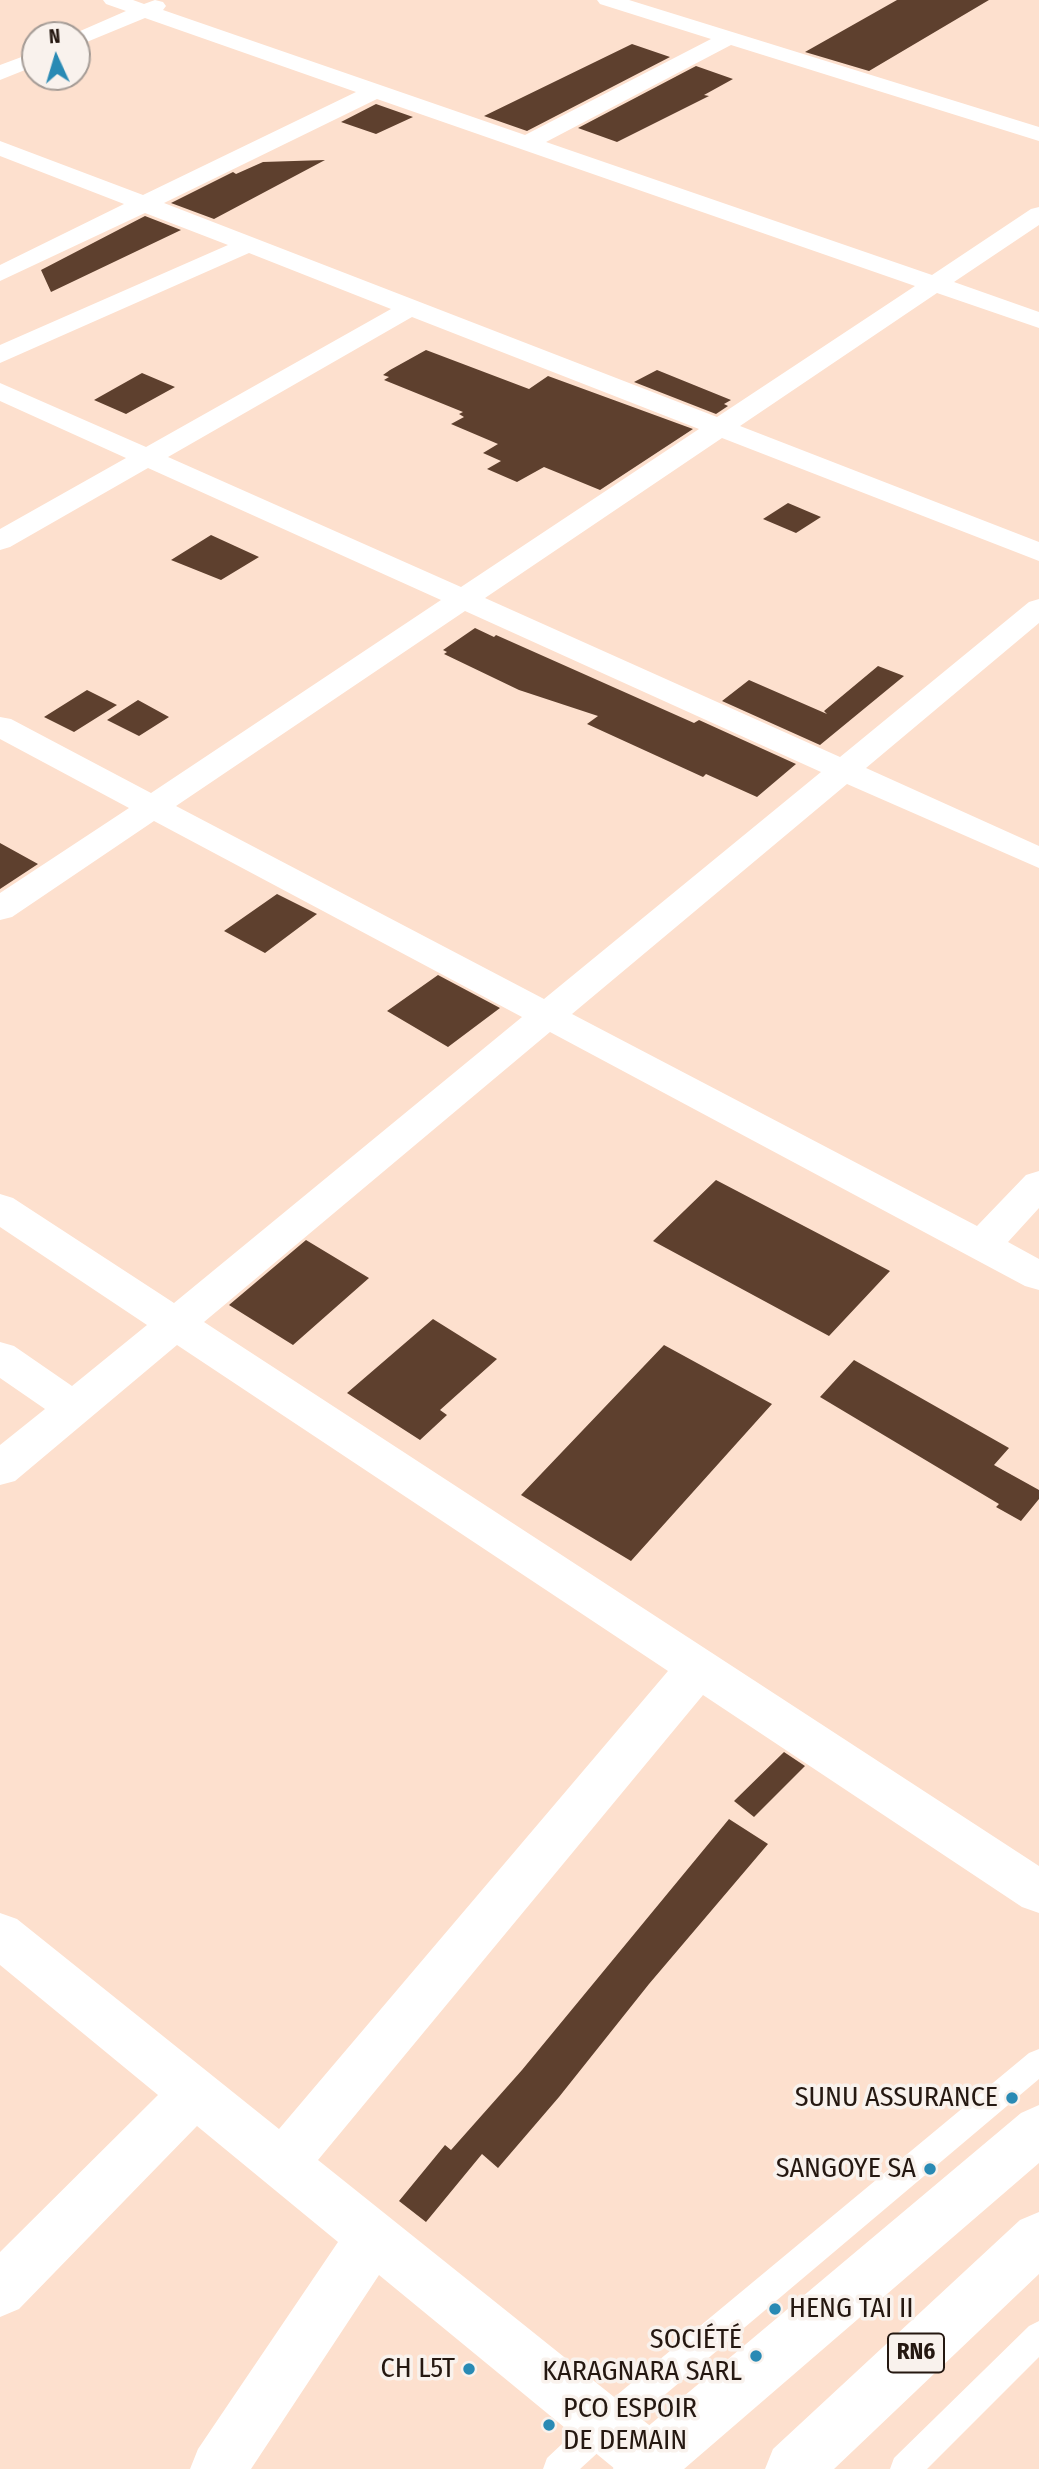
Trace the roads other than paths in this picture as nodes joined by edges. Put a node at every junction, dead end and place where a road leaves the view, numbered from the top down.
1 (113, 0) edge
2 (171, 0) edge
3 (607, 0) edge
4 (145, 11) junction
5 (91, 34) edge
6 (729, 38) junction
7 (21, 64) edge
8 (0, 74) edge
9 (375, 91) junction
10 (1039, 134) edge
11 (527, 143) junction
12 (0, 148) edge
13 (144, 204) junction
14 (1039, 214) edge
15 (248, 244) junction
16 (0, 274) edge
17 (934, 284) junction
18 (410, 308) junction
19 (1039, 320) edge
20 (0, 355) edge
21 (0, 391) edge
22 (719, 428) junction
23 (147, 457) junction
24 (0, 541) edge
25 (1039, 552) edge
26 (463, 599) junction
27 (1039, 608) edge
28 (0, 726) edge
29 (844, 770) junction
30 (153, 807) junction
31 (1039, 858) edge
32 (0, 909) edge
33 (548, 1015) junction
34 (1039, 1184) edge
35 (0, 1208) edge
36 (982, 1246) junction
37 (1039, 1276) edge
38 (176, 1323) junction
39 (0, 1357) edge
40 (74, 1408) junction
41 (0, 1469) edge
42 (698, 1668) junction
43 (1039, 1892) edge
44 (0, 1935) edge
45 (1039, 2062) edge
46 (195, 2093) junction
47 (1039, 2130) edge
48 (282, 2164) junction
49 (373, 2237) junction
50 (1039, 2238) edge
51 (0, 2290) edge
52 (1039, 2336) edge
53 (605, 2425) junction
54 (645, 2465) edge
55 (218, 2469) edge
56 (558, 2469) edge
57 (793, 2469) edge
58 (905, 2469) edge

1 - 4 main road
2 - 4 main road
3 - 6 main road
4 - 5 main road
4 - 9 main road
6 - 10 main road
6 - 11 main road
7 - 8 main road
9 - 11 main road
9 - 13 main road
11 - 17 main road
12 - 13 main road
13 - 15 main road
13 - 16 main road
14 - 17 main road
15 - 18 main road
15 - 20 main road
17 - 19 main road
17 - 22 main road
18 - 22 main road
18 - 23 main road
21 - 23 main road
22 - 25 main road
22 - 26 main road
23 - 24 main road
23 - 26 main road
26 - 29 main road
26 - 30 main road
27 - 29 main road
28 - 30 main road
29 - 31 main road
29 - 33 main road
30 - 32 main road
30 - 33 main road
33 - 36 main road
33 - 38 main road
34 - 36 main road
35 - 38 main road
36 - 37 main road
38 - 40 main road
38 - 42 main road
39 - 40 main road
40 - 41 main road
42 - 43 main road
42 - 48 main road
44 - 46 main road
45 - 53 lane
46 - 48 main road
46 - 51 main road
47 - 54 main road
48 - 49 main road
49 - 53 main road
49 - 55 main road
50 - 57 main road, RN6
52 - 58 lane
53 - 54 main road
53 - 56 lane

